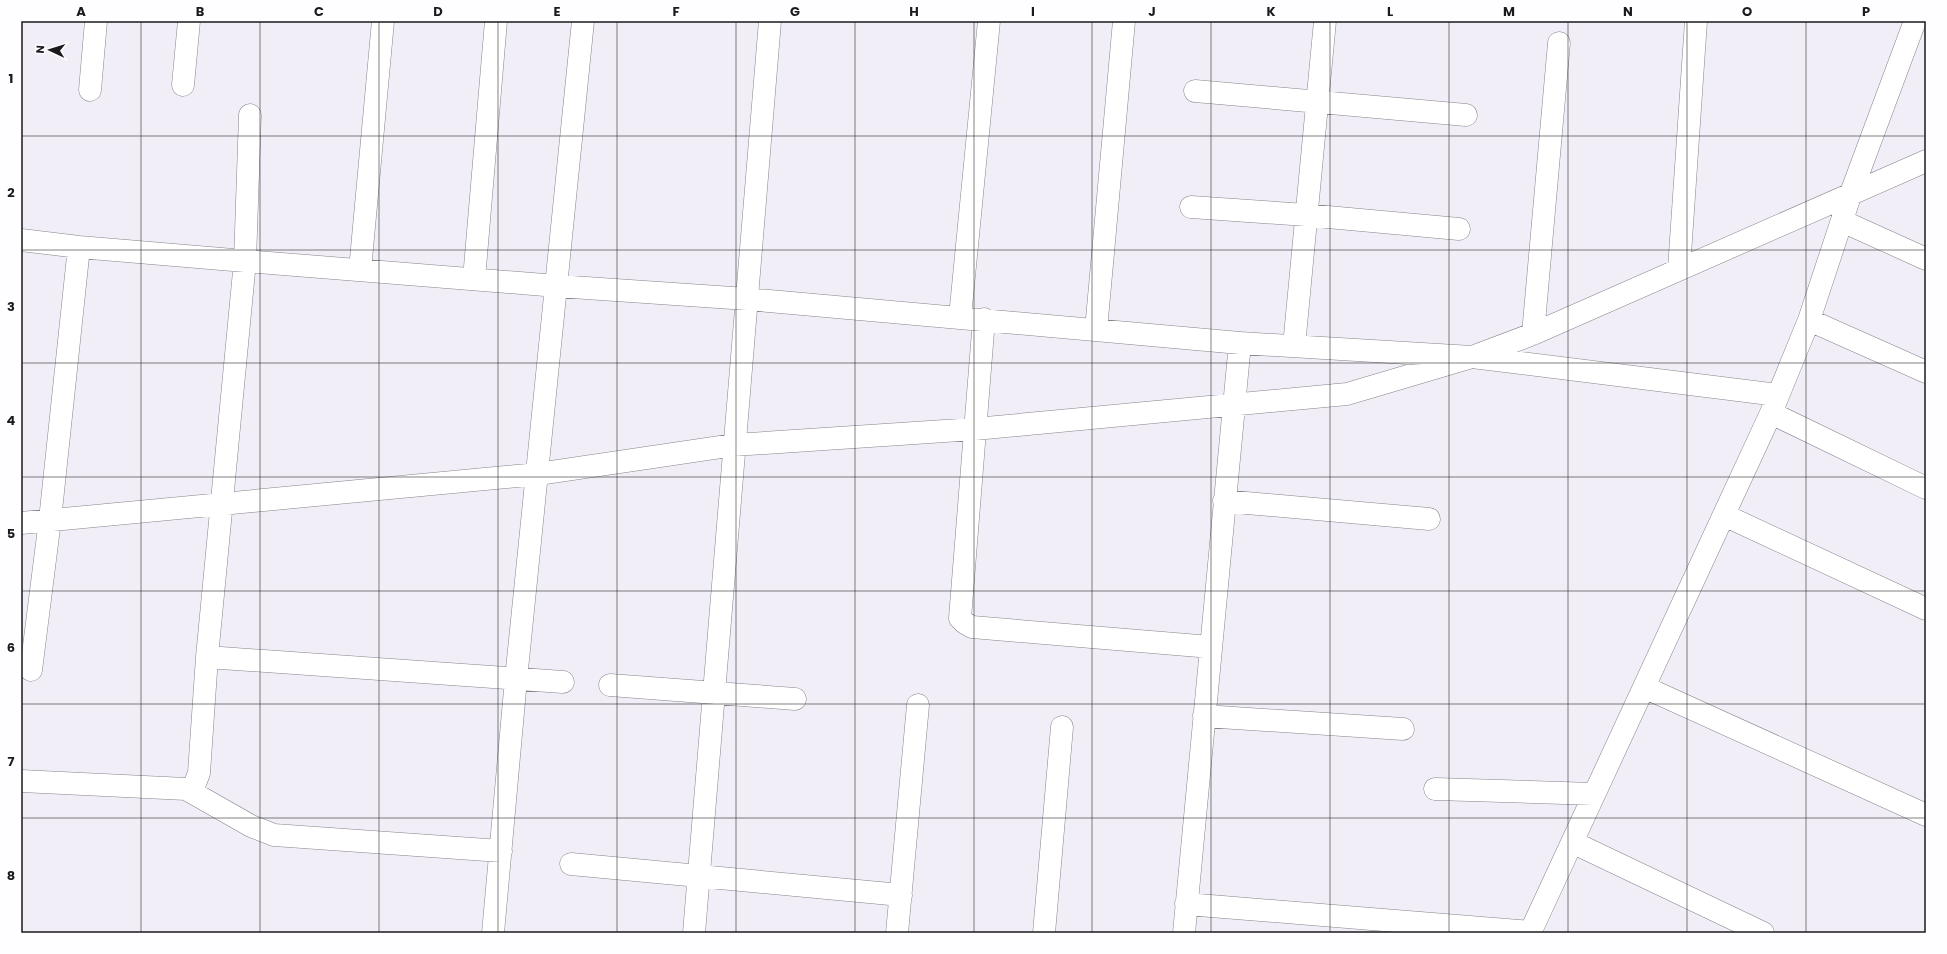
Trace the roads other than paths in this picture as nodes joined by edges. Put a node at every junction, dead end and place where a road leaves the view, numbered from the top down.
1 (96, 21) edge
2 (189, 21) edge
3 (383, 21) edge
4 (496, 21) edge
5 (583, 21) edge
6 (770, 21) edge
7 (989, 21) edge
8 (1124, 21) edge
9 (1325, 21) edge
10 (1696, 21) edge
11 (1915, 21) edge
12 (1559, 43) dead end
13 (183, 86) dead end
14 (90, 90) dead end
15 (1195, 91) dead end
16 (1317, 102) junction
17 (250, 115) dead end
18 (1466, 115) dead end
19 (1926, 161) edge
20 (1851, 193) junction
21 (1192, 207) dead end
22 (1306, 215) junction
23 (1842, 221) junction
24 (1459, 229) dead end
25 (21, 240) edge
26 (79, 247) junction
27 (1926, 258) edge
28 (245, 261) junction
29 (1679, 269) junction
30 (360, 270) junction
31 (474, 279) junction
32 (557, 286) junction
33 (747, 299) junction
34 (960, 317) junction
35 (984, 319) junction
36 (1809, 320) junction
37 (1096, 330) junction
38 (1533, 334) junction
39 (1240, 343) junction
40 (1294, 346) junction
41 (1472, 357) junction
42 (1926, 372) edge
43 (1234, 404) junction
44 (1774, 404) junction
45 (975, 429) junction
46 (734, 446) junction
47 (538, 474) junction
48 (1926, 488) edge
49 (1224, 501) junction
50 (222, 503) junction
51 (1724, 515) junction
52 (50, 520) junction
53 (1429, 520) dead end
54 (21, 523) edge
55 (1926, 609) edge
56 (1211, 647) junction
57 (207, 657) junction
58 (31, 670) dead end
59 (516, 679) junction
60 (563, 682) dead end
61 (610, 685) dead end
62 (1644, 687) junction
63 (714, 694) junction
64 (795, 699) dead end
65 (918, 705) dead end
66 (1204, 716) junction
67 (1062, 727) dead end
68 (1403, 729) dead end
69 (21, 781) edge
70 (186, 789) junction
71 (1434, 789) dead end
72 (1594, 794) junction
73 (1926, 815) edge
74 (1572, 842) junction
75 (501, 851) junction
76 (571, 864) dead end
77 (698, 876) junction
78 (901, 895) junction
79 (1186, 904) junction
80 (1530, 932) edge
81 (493, 933) edge
82 (694, 933) edge
83 (898, 933) edge
84 (1044, 933) edge
85 (1184, 933) edge
86 (1763, 933) edge

1 - 14 street
2 - 13 street
3 - 30 street
4 - 31 street
5 - 32 street
6 - 33 street
7 - 34 street
8 - 37 street
9 - 16 street
10 - 29 street
11 - 20 street
12 - 38 street
15 - 16 street
16 - 18 street
16 - 22 street
17 - 28 street
19 - 20 street
20 - 23 street
20 - 29 street
21 - 22 street
22 - 24 street
22 - 40 street
23 - 27 street
23 - 36 street
25 - 26 street
26 - 28 street
26 - 52 street
28 - 30 street
28 - 50 street
29 - 38 street
30 - 31 street
31 - 32 street
32 - 33 street
32 - 47 street
33 - 34 street
33 - 46 street
34 - 35 street
35 - 37 street
35 - 45 street
36 - 42 street
36 - 44 street
37 - 39 street
38 - 41 street
39 - 40 street
39 - 43 street
40 - 41 street
41 - 43 street
41 - 44 street
43 - 45 street
43 - 49 street
44 - 48 street
44 - 51 street
45 - 46 street
45 - 56 street
46 - 47 street
46 - 63 street
47 - 50 street
47 - 59 street
49 - 53 street
49 - 56 street
50 - 52 street
50 - 57 street
51 - 55 street
51 - 62 street
52 - 54 street
52 - 58 street
56 - 66 street
57 - 59 street
57 - 70 street
59 - 60 street
59 - 75 street
61 - 63 street
62 - 72 street
62 - 73 street
63 - 64 street
63 - 77 street
65 - 78 street
66 - 68 street
66 - 79 street
67 - 84 street
69 - 70 street
70 - 75 street
71 - 72 street
72 - 74 street
74 - 80 street
74 - 86 street
75 - 81 street
76 - 77 street
77 - 78 street
77 - 82 street
78 - 83 street
79 - 80 street
79 - 85 street

